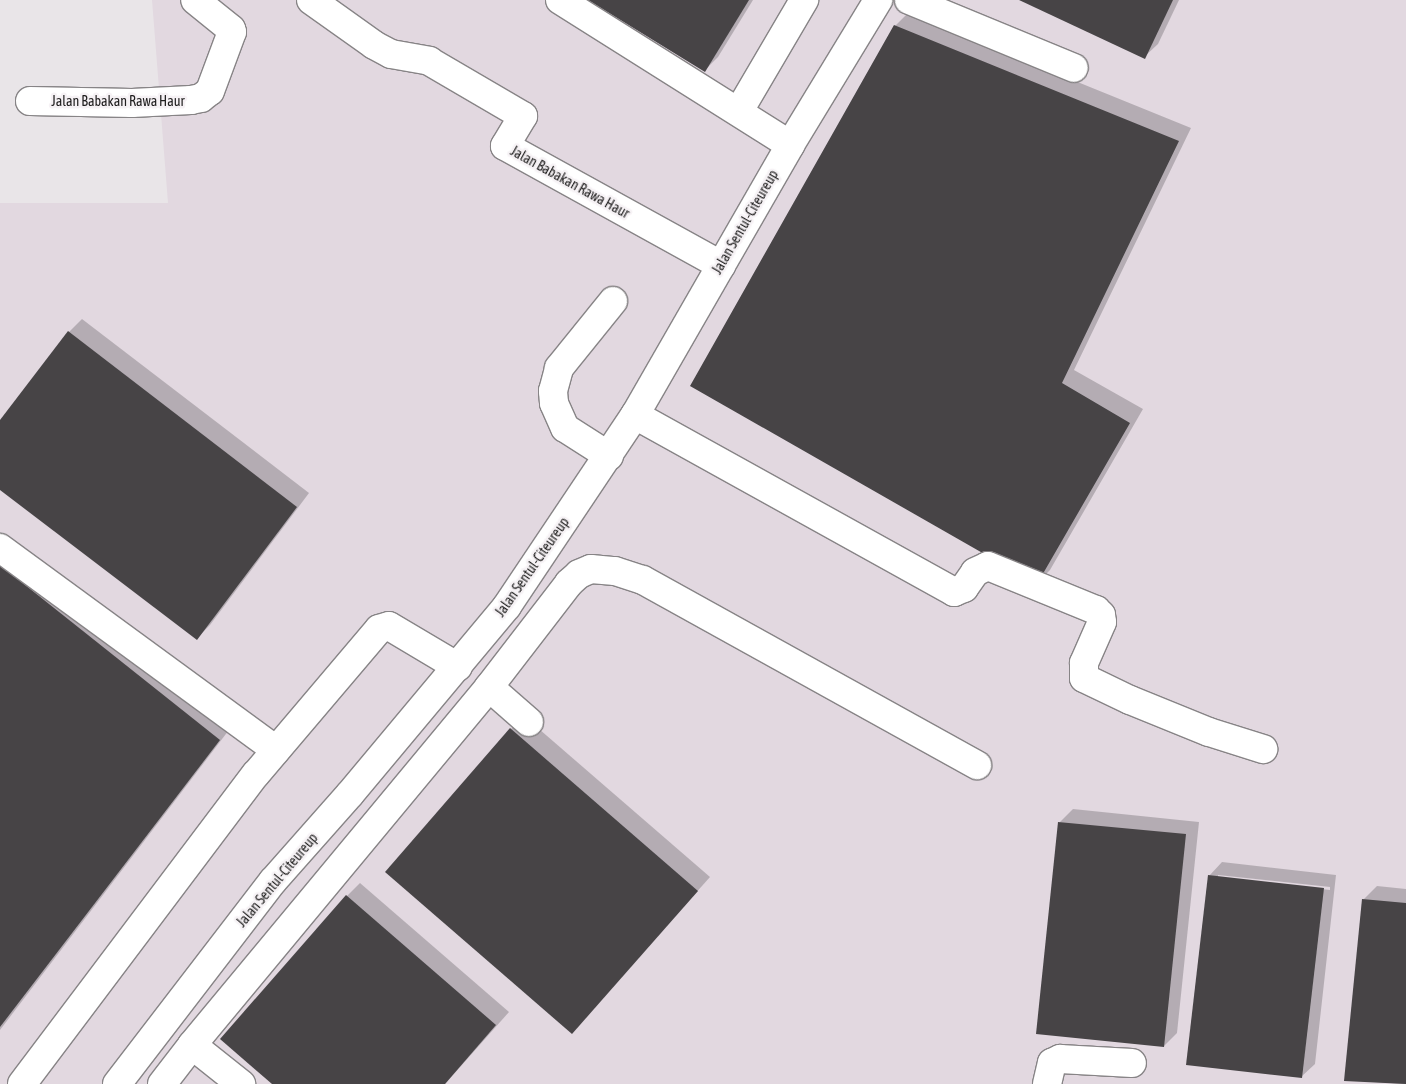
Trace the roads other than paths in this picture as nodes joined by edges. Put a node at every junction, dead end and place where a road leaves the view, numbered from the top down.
1 (195, 0) edge
2 (311, 0) edge
3 (560, 0) edge
4 (804, 0) edge
5 (878, 0) edge
6 (909, 0) edge
7 (1074, 68) dead end
8 (30, 101) dead end
9 (739, 112) junction
10 (790, 145) junction
11 (721, 265) junction
12 (613, 301) dead end
13 (635, 415) junction
14 (609, 456) junction
15 (0, 548) edge
16 (484, 635) junction
17 (512, 657) junction
18 (458, 667) junction
19 (489, 687) junction
20 (529, 722) dead end
21 (1263, 749) dead end
22 (276, 750) junction
23 (977, 764) dead end
24 (192, 1045) junction
25 (1132, 1063) dead end
26 (22, 1084) edge
27 (117, 1084) edge
28 (162, 1084) edge
29 (241, 1084) edge
30 (1048, 1084) edge

1 - 8 street, Jalan Babakan Rawa Haur
2 - 11 street, Jalan Babakan Rawa Haur
3 - 9 street
4 - 9 street
5 - 10 street, Jalan Sentul-Citeureup
6 - 7 street
9 - 10 street
10 - 11 street, Jalan Sentul-Citeureup
11 - 13 street, Jalan Sentul-Citeureup
12 - 14 street
13 - 14 street, Jalan Sentul-Citeureup
13 - 21 street
14 - 16 street, Jalan Sentul-Citeureup
15 - 22 street
16 - 17 street
16 - 18 street, Jalan Sentul-Citeureup
17 - 19 street
17 - 23 street
18 - 22 street
18 - 27 street, Jalan Sentul-Citeureup
19 - 20 street
19 - 24 street
22 - 26 street
24 - 28 street
24 - 29 street
25 - 30 street

